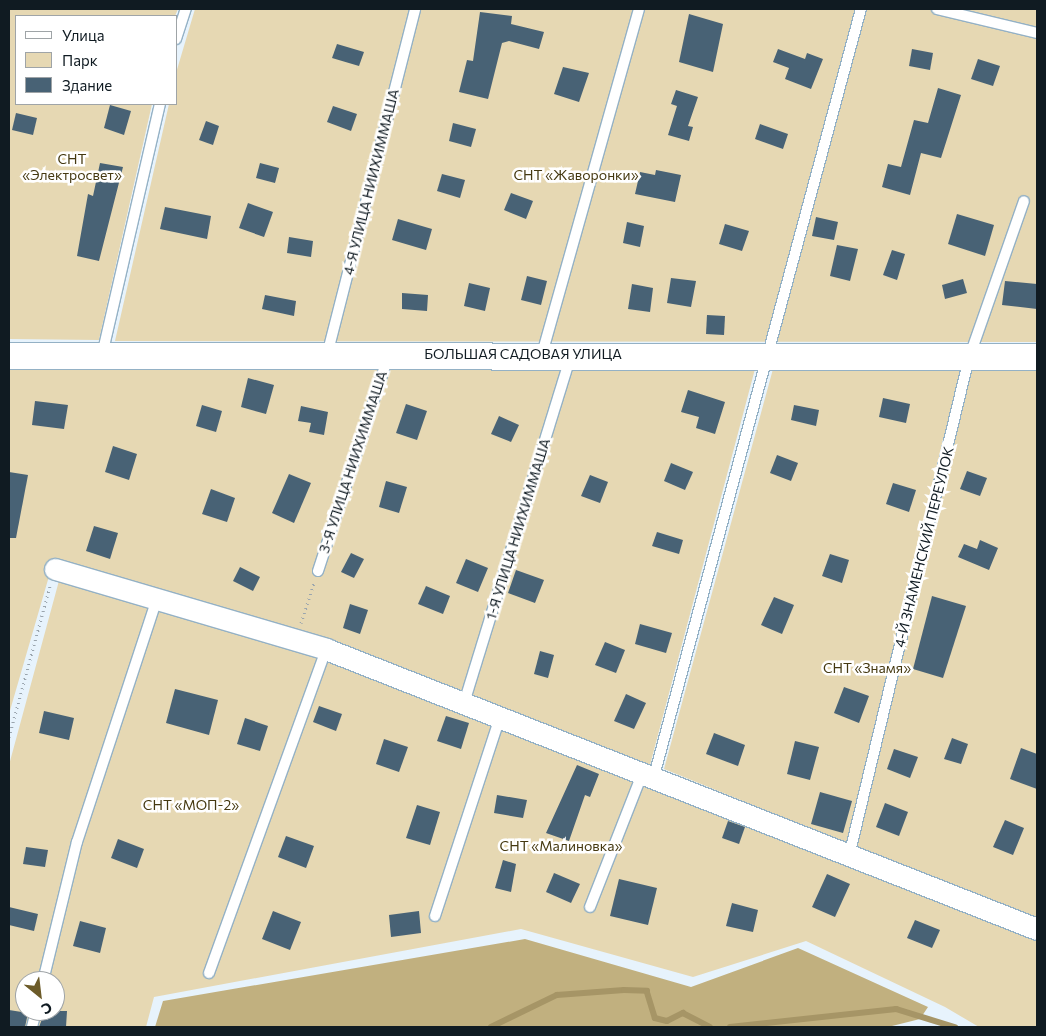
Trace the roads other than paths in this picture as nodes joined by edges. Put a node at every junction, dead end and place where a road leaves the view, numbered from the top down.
1 (186, 9) edge
2 (415, 9) edge
3 (639, 9) edge
4 (861, 9) edge
5 (937, 9) edge
6 (1037, 32) edge
7 (178, 34) edge
8 (160, 105) edge
9 (1024, 201) dead end
10 (389, 354) junction
11 (542, 354) junction
12 (571, 354) junction
13 (102, 355) junction
14 (326, 355) junction
15 (9, 356) edge
16 (766, 356) junction
17 (1037, 357) edge
18 (969, 358) junction
19 (55, 569) road end
20 (318, 571) road end
21 (157, 598) junction
22 (326, 649) junction
23 (464, 703) junction
24 (500, 717) junction
25 (648, 774) junction
26 (850, 852) junction
27 (590, 907) dead end
28 (435, 916) dead end
29 (1037, 929) edge
30 (45, 971) edge
31 (209, 973) dead end

1 - 7 lane
2 - 14 lane, 4-Я УЛИЦА НИИХИММАША
3 - 11 lane
4 - 16 lane
5 - 6 lane
8 - 13 lane
9 - 18 lane, 4-Й ЗНАМЕНСКИЙ ПЕРЕУЛОК
10 - 11 street, БОЛЬШАЯ САДОВАЯ УЛИЦА
10 - 14 street, БОЛЬШАЯ САДОВАЯ УЛИЦА
10 - 20 lane, 3-Я УЛИЦА НИИХИММАША
11 - 12 street, БОЛЬШАЯ САДОВАЯ УЛИЦА
12 - 16 street, БОЛЬШАЯ САДОВАЯ УЛИЦА
12 - 23 lane, 1-Я УЛИЦА НИИХИММАША
13 - 14 street, БОЛЬШАЯ САДОВАЯ УЛИЦА
13 - 15 street, БОЛЬШАЯ САДОВАЯ УЛИЦА
16 - 18 street, БОЛЬШАЯ САДОВАЯ УЛИЦА
16 - 25 lane
17 - 18 street, БОЛЬШАЯ САДОВАЯ УЛИЦА
18 - 26 lane, 4-Й ЗНАМЕНСКИЙ ПЕРЕУЛОК
19 - 21 street
21 - 22 street
21 - 30 lane
22 - 23 street
22 - 31 lane
23 - 24 street
24 - 25 street
24 - 28 lane
25 - 26 street
25 - 27 lane
26 - 29 street

